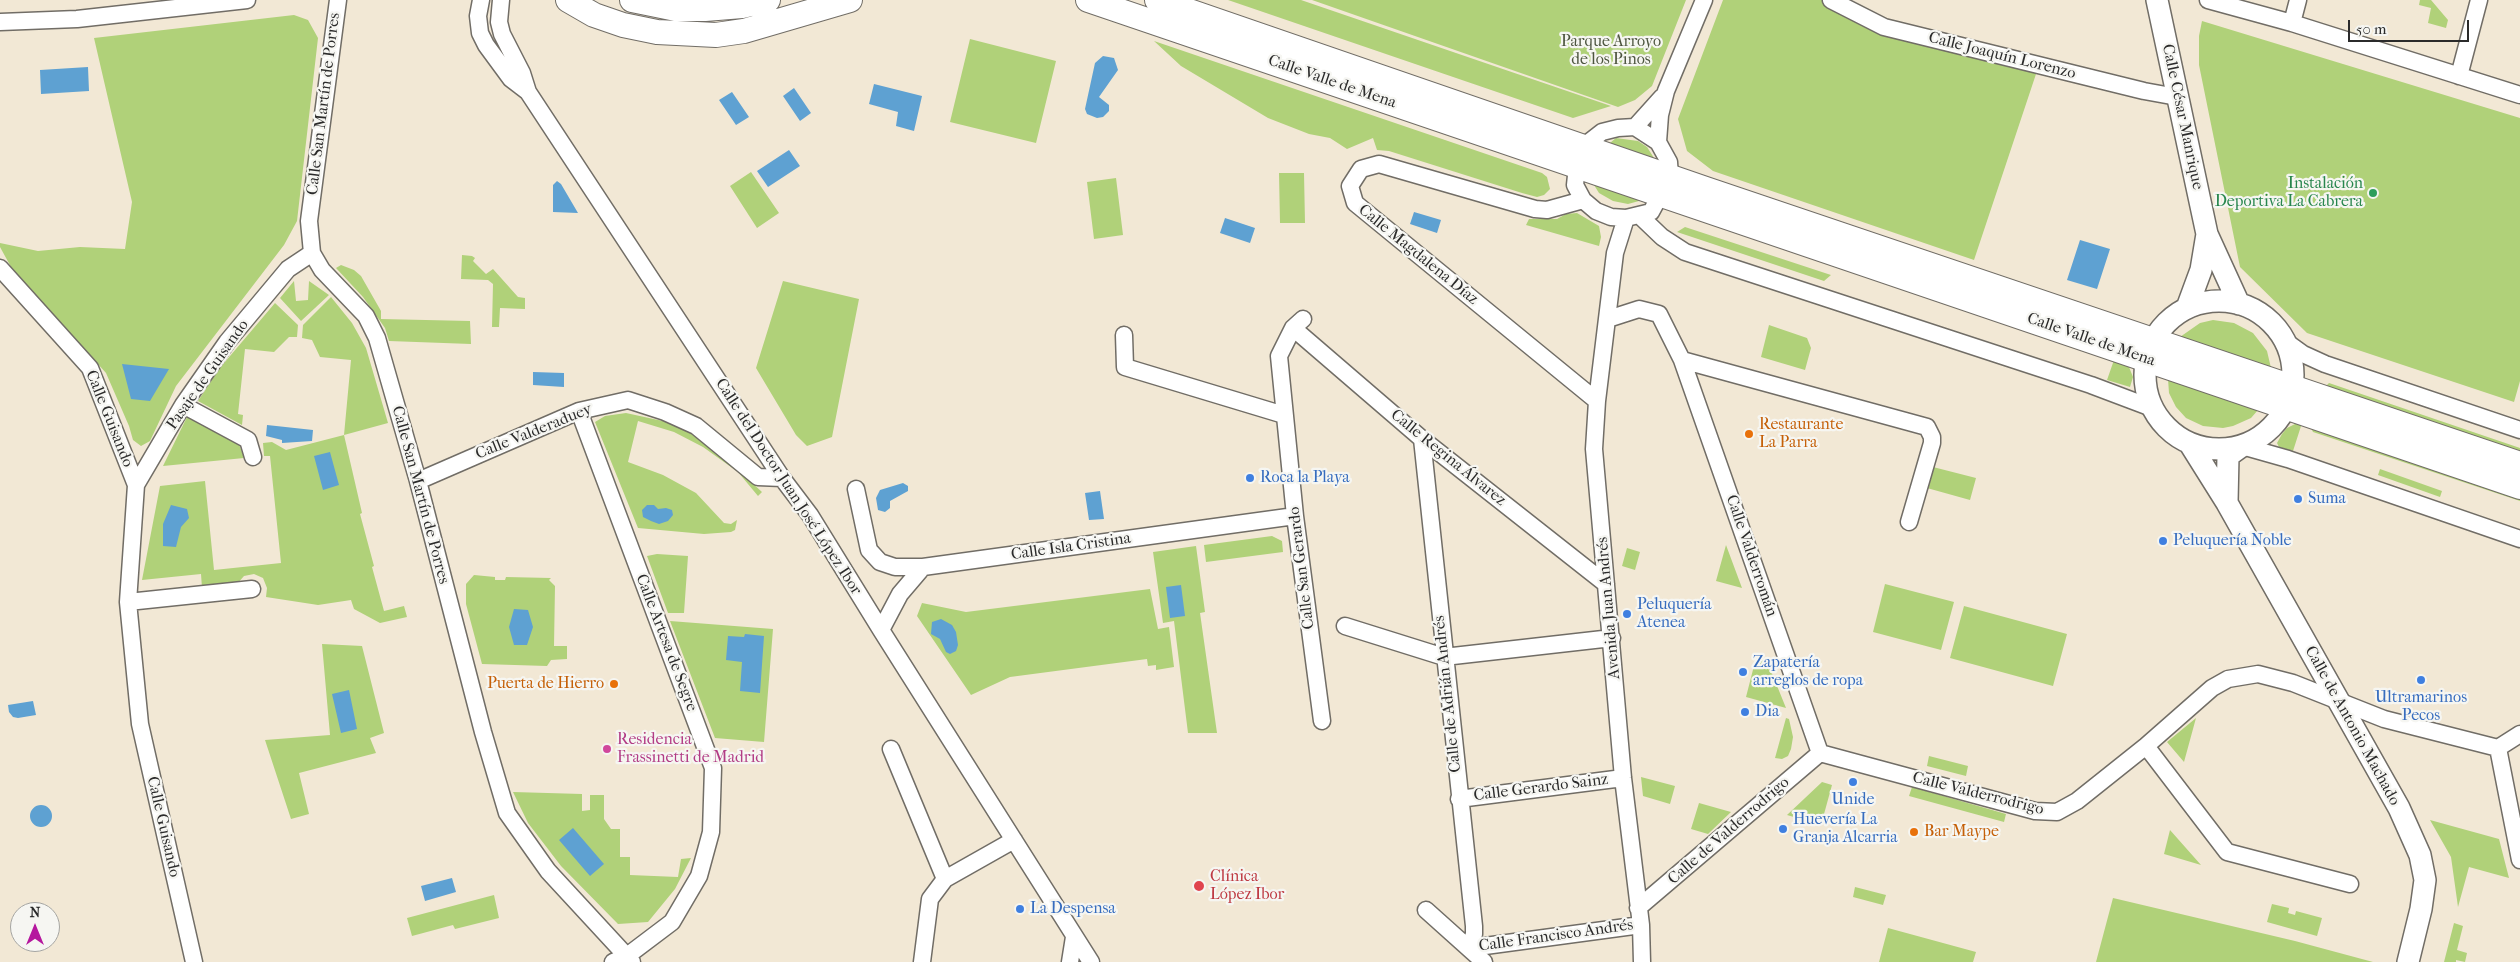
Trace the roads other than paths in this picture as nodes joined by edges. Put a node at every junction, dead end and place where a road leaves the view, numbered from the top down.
1 (247, 0) edge
2 (338, 0) edge
3 (481, 0) edge
4 (502, 0) edge
5 (568, 0) edge
6 (632, 0) edge
7 (768, 0) edge
8 (850, 0) edge
9 (1088, 0) edge
10 (1157, 0) edge
11 (1704, 0) edge
12 (1831, 0) edge
13 (2157, 0) edge
14 (2208, 0) edge
15 (2298, 0) edge
16 (2479, 0) edge
17 (0, 22) edge
18 (2292, 23) junction
19 (2459, 76) junction
20 (1666, 91) junction
21 (528, 92) junction
22 (2520, 96) edge
23 (2177, 98) junction
24 (1635, 127) junction
25 (1658, 142) junction
26 (1581, 156) junction
27 (1666, 186) junction
28 (1583, 200) junction
29 (1626, 217) junction
30 (2207, 234) junction
31 (312, 253) junction
32 (0, 268) edge
33 (2239, 304) junction
34 (2187, 308) junction
35 (1608, 319) junction
36 (1298, 323) joint
37 (1124, 335) dead end
38 (2285, 341) junction
39 (2151, 350) junction
40 (1682, 360) junction
41 (2293, 386) junction
42 (1597, 401) junction
43 (183, 405) junction
44 (2152, 408) junction
45 (2285, 409) junction
46 (579, 411) junction
47 (1284, 415) junction
48 (2520, 430) edge
49 (1422, 439) junction
50 (2190, 444) junction
51 (2242, 446) junction
52 (252, 457) dead end
53 (2520, 464) edge
54 (782, 478) junction
55 (418, 482) junction
56 (136, 486) junction
57 (2520, 487) edge
58 (856, 489) dead end
59 (2227, 503) junction
60 (1295, 516) junction
61 (1910, 522) dead end
62 (2520, 539) edge
63 (924, 567) junction
64 (1606, 584) junction
65 (252, 589) dead end
66 (128, 602) junction
67 (1345, 626) dead end
68 (881, 630) junction
69 (1612, 638) junction
70 (1444, 657) junction
71 (2337, 701) junction
72 (1322, 721) dead end
73 (2520, 734) edge
74 (2146, 746) junction
75 (2498, 748) junction
76 (891, 750) dead end
77 (1820, 753) junction
78 (1623, 778) junction
79 (1459, 799) junction
80 (1014, 840) junction
81 (2520, 860) edge
82 (945, 879) junction
83 (2350, 884) dead end
84 (1426, 910) dead end
85 (1640, 916) junction
86 (1074, 937) junction
87 (1470, 948) junction
88 (624, 960) edge
89 (194, 962) edge
90 (922, 962) edge
91 (1070, 962) edge
92 (1091, 962) edge
93 (1484, 962) edge
94 (1642, 962) edge
95 (2408, 962) edge

1 - 17 street
2 - 31 street, Calle San Martín de Porres
3 - 21 street
4 - 21 street
5 - 8 main road
6 - 7 main road
9 - 26 main road, Calle Valle de Mena
10 - 26 main road, Calle Valle de Mena
11 - 20 street
12 - 23 street, Calle Joaquín Lorenzo
13 - 23 street, Calle César Manrique
14 - 18 street
15 - 18 street
16 - 19 street
18 - 19 street
19 - 22 street
20 - 24 street
20 - 25 street
21 - 54 street, Calle del Doctor Juan José López Ibor
23 - 30 street, Calle César Manrique
24 - 25 street
24 - 26 street
25 - 27 street
26 - 27 main road, Calle Valle de Mena
26 - 28 street
27 - 29 street
27 - 39 main road, Calle Valle de Mena
28 - 29 street
28 - 42 street, Calle Magdalena Díaz
29 - 35 street, Avenida Juan Andrés
29 - 44 street
30 - 33 street, Calle César Manrique
30 - 34 street, Calle César Manrique
31 - 43 street, Pasaje de Guisando
31 - 55 street, Calle San Martín de Porres
32 - 56 street, Calle Guisando
33 - 34 street
33 - 38 street
34 - 39 street
35 - 40 street, Calle Valderromán
35 - 42 street, Avenida Juan Andrés
36 - 47 street, Calle San Gerardo
36 - 49 street, Calle Regina Álvarez
37 - 47 street
38 - 41 street
38 - 48 street
39 - 41 main road, Calle Valle de Mena
39 - 44 street
39 - 45 main road, Calle Valle de Mena
40 - 61 street
40 - 77 street, Calle Valderromán
41 - 45 street
41 - 53 main road, Calle Valle de Mena
42 - 64 street, Avenida Juan Andrés
43 - 52 street
43 - 56 street, Pasaje de Guisando
44 - 50 street
45 - 51 street
45 - 57 main road, Calle Valle de Mena
46 - 54 street, Calle Valderaduey
46 - 55 street, Calle Valderaduey
46 - 88 street, Calle Artesa de Segre
47 - 60 street, Calle San Gerardo
49 - 64 street, Calle Regina Álvarez
49 - 70 street, Calle de Adrián Andrés
50 - 51 street
50 - 59 street, Calle de Antonio Machado
51 - 59 street
51 - 62 street
54 - 68 street, Calle del Doctor Juan José López Ibor
55 - 88 street, Calle San Martín de Porres
56 - 66 street, Calle Guisando
58 - 63 street, Calle Isla Cristina
59 - 71 street, Calle de Antonio Machado
60 - 63 street, Calle Isla Cristina
60 - 72 street, Calle San Gerardo
63 - 68 street
64 - 69 street, Avenida Juan Andrés
65 - 66 street
66 - 89 street, Calle Guisando
67 - 70 street
68 - 80 street, Calle del Doctor Juan José López Ibor
69 - 70 street
69 - 78 street, Avenida Juan Andrés
70 - 79 street, Calle de Adrián Andrés
71 - 74 street, Calle Valderrodrigo
71 - 75 street, Calle Valderrodrigo
71 - 95 street, Calle de Antonio Machado
73 - 75 street
74 - 77 street, Calle Valderrodrigo
74 - 83 street
75 - 81 street
76 - 82 street
77 - 85 street, Calle de Valderrodrigo
78 - 79 street, Calle Gerardo Sainz
78 - 85 street, Avenida Juan Andrés
79 - 87 street, Calle de Adrián Andrés
80 - 82 street
80 - 86 street, Calle del Doctor Juan José López Ibor
82 - 90 street
84 - 87 street
85 - 87 street, Calle Francisco Andrés
85 - 94 street, Avenida Juan Andrés
86 - 91 street
86 - 92 street, Calle del Doctor Juan José López Ibor
87 - 93 street

